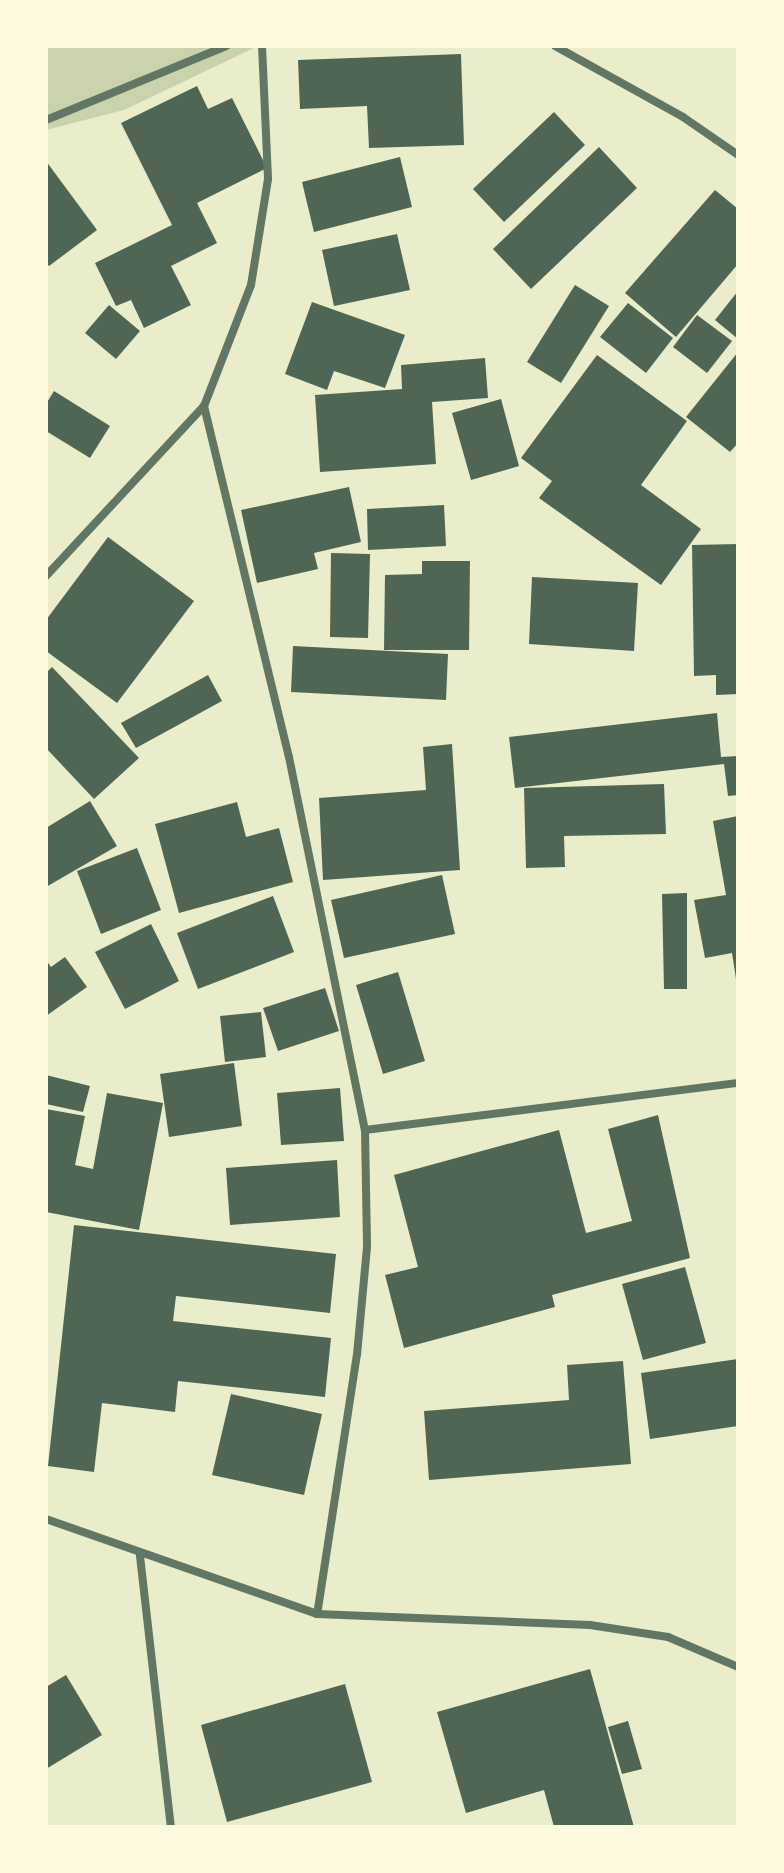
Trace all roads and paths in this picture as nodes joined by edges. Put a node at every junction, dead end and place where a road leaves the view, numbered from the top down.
1 (226, 46) edge
2 (262, 46) edge
3 (555, 46) edge
4 (46, 120) edge
5 (738, 155) edge
6 (204, 406) junction
7 (46, 576) edge
8 (738, 1083) edge
9 (365, 1130) junction
10 (46, 1519) edge
11 (140, 1556) junction
12 (317, 1614) junction
13 (738, 1667) edge
14 (171, 1827) edge

1 - 4 street
2 - 6 street
3 - 5 street
6 - 7 street
6 - 9 street
8 - 9 street
9 - 12 street
10 - 11 street
11 - 12 street
11 - 14 street
12 - 13 street

